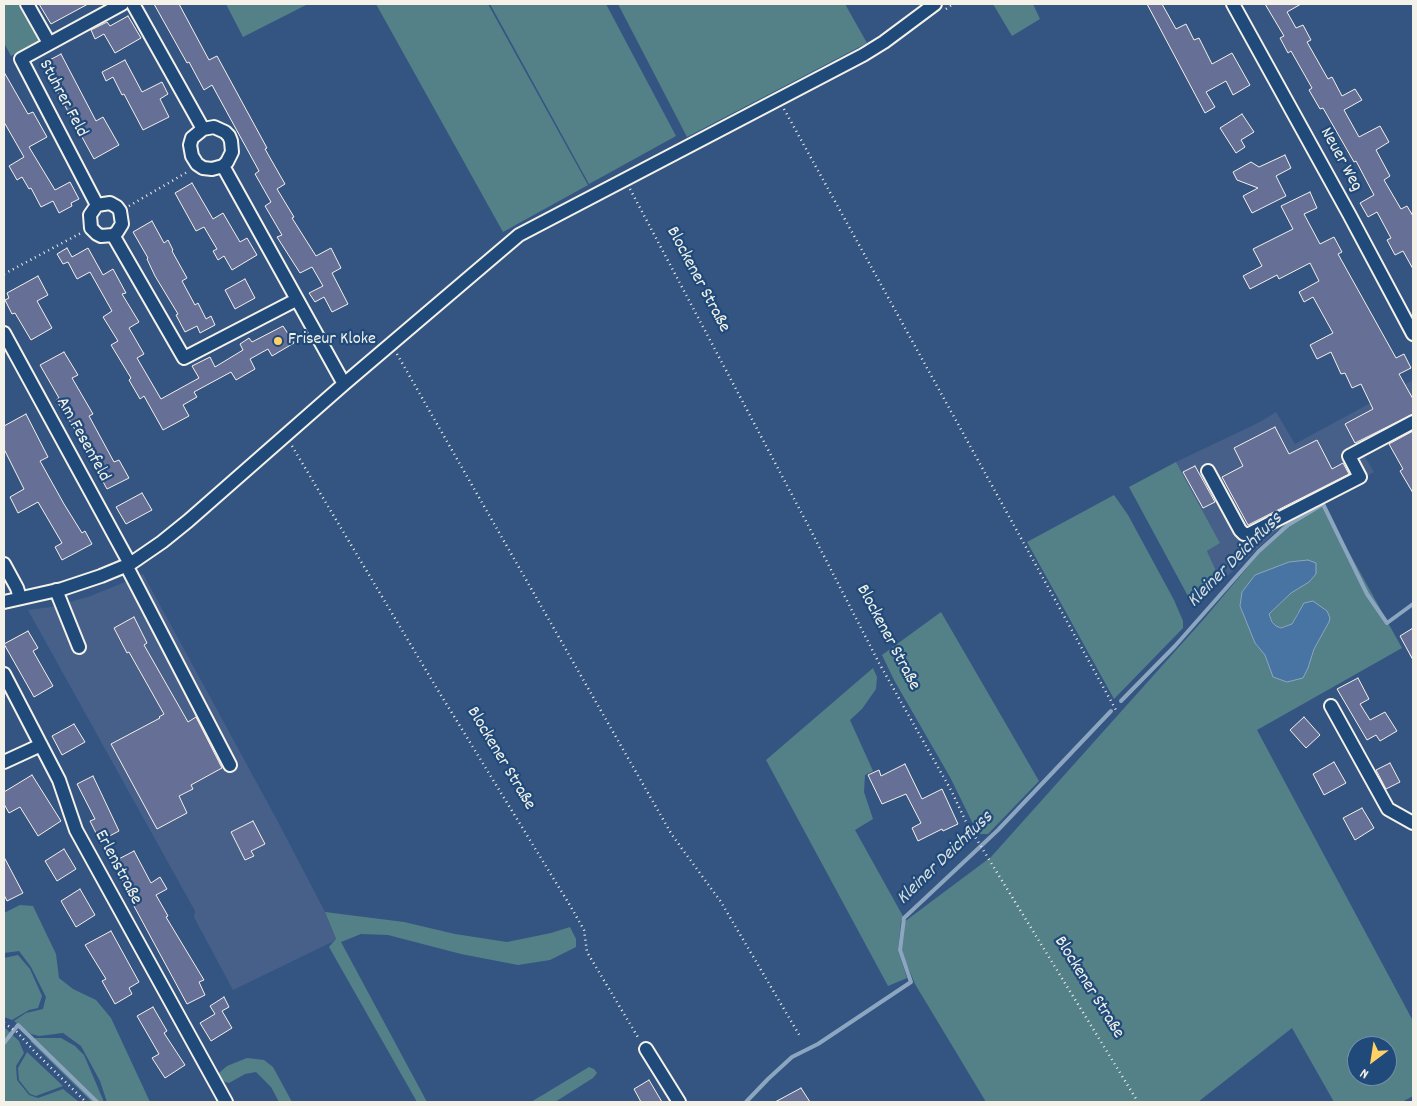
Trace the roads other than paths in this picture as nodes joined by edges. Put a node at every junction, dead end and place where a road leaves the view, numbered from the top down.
1 (27, 4) edge
2 (122, 4) edge
3 (133, 4) edge
4 (1233, 4) edge
5 (933, 6) edge
6 (49, 42) junction
7 (202, 129) junction
8 (222, 166) junction
9 (98, 205) junction
10 (113, 234) junction
11 (296, 300) junction
12 (4, 332) edge
13 (1413, 334) edge
14 (344, 384) junction
15 (1413, 422) edge
16 (1208, 472) dead end
17 (4, 564) edge
18 (128, 564) junction
19 (56, 590) junction
20 (20, 598) junction
21 (4, 602) edge
22 (79, 647) dead end
23 (4, 674) edge
24 (1331, 706) dead end
25 (41, 744) junction
26 (4, 762) edge
27 (230, 765) dead end
28 (1413, 823) edge
29 (646, 1050) road end
30 (226, 1102) edge
31 (679, 1102) edge

1 - 6 street
2 - 6 street, Stuhrer Feld
3 - 7 street
4 - 13 street, Neuer Weg
5 - 14 street
6 - 9 street, Stuhrer Feld
7 - 8 street
7 - 8 street
8 - 11 street
9 - 10 street
9 - 10 street
10 - 11 street
11 - 14 street
12 - 18 street, Am Fesenfeld
14 - 18 street
15 - 16 street
17 - 20 street
18 - 19 street
18 - 27 street, Am Fesenfeld
19 - 20 street
19 - 22 street
20 - 21 street
23 - 25 street, Erlenstraße
24 - 28 street
25 - 26 street
25 - 30 street, Erlenstraße
29 - 31 street

